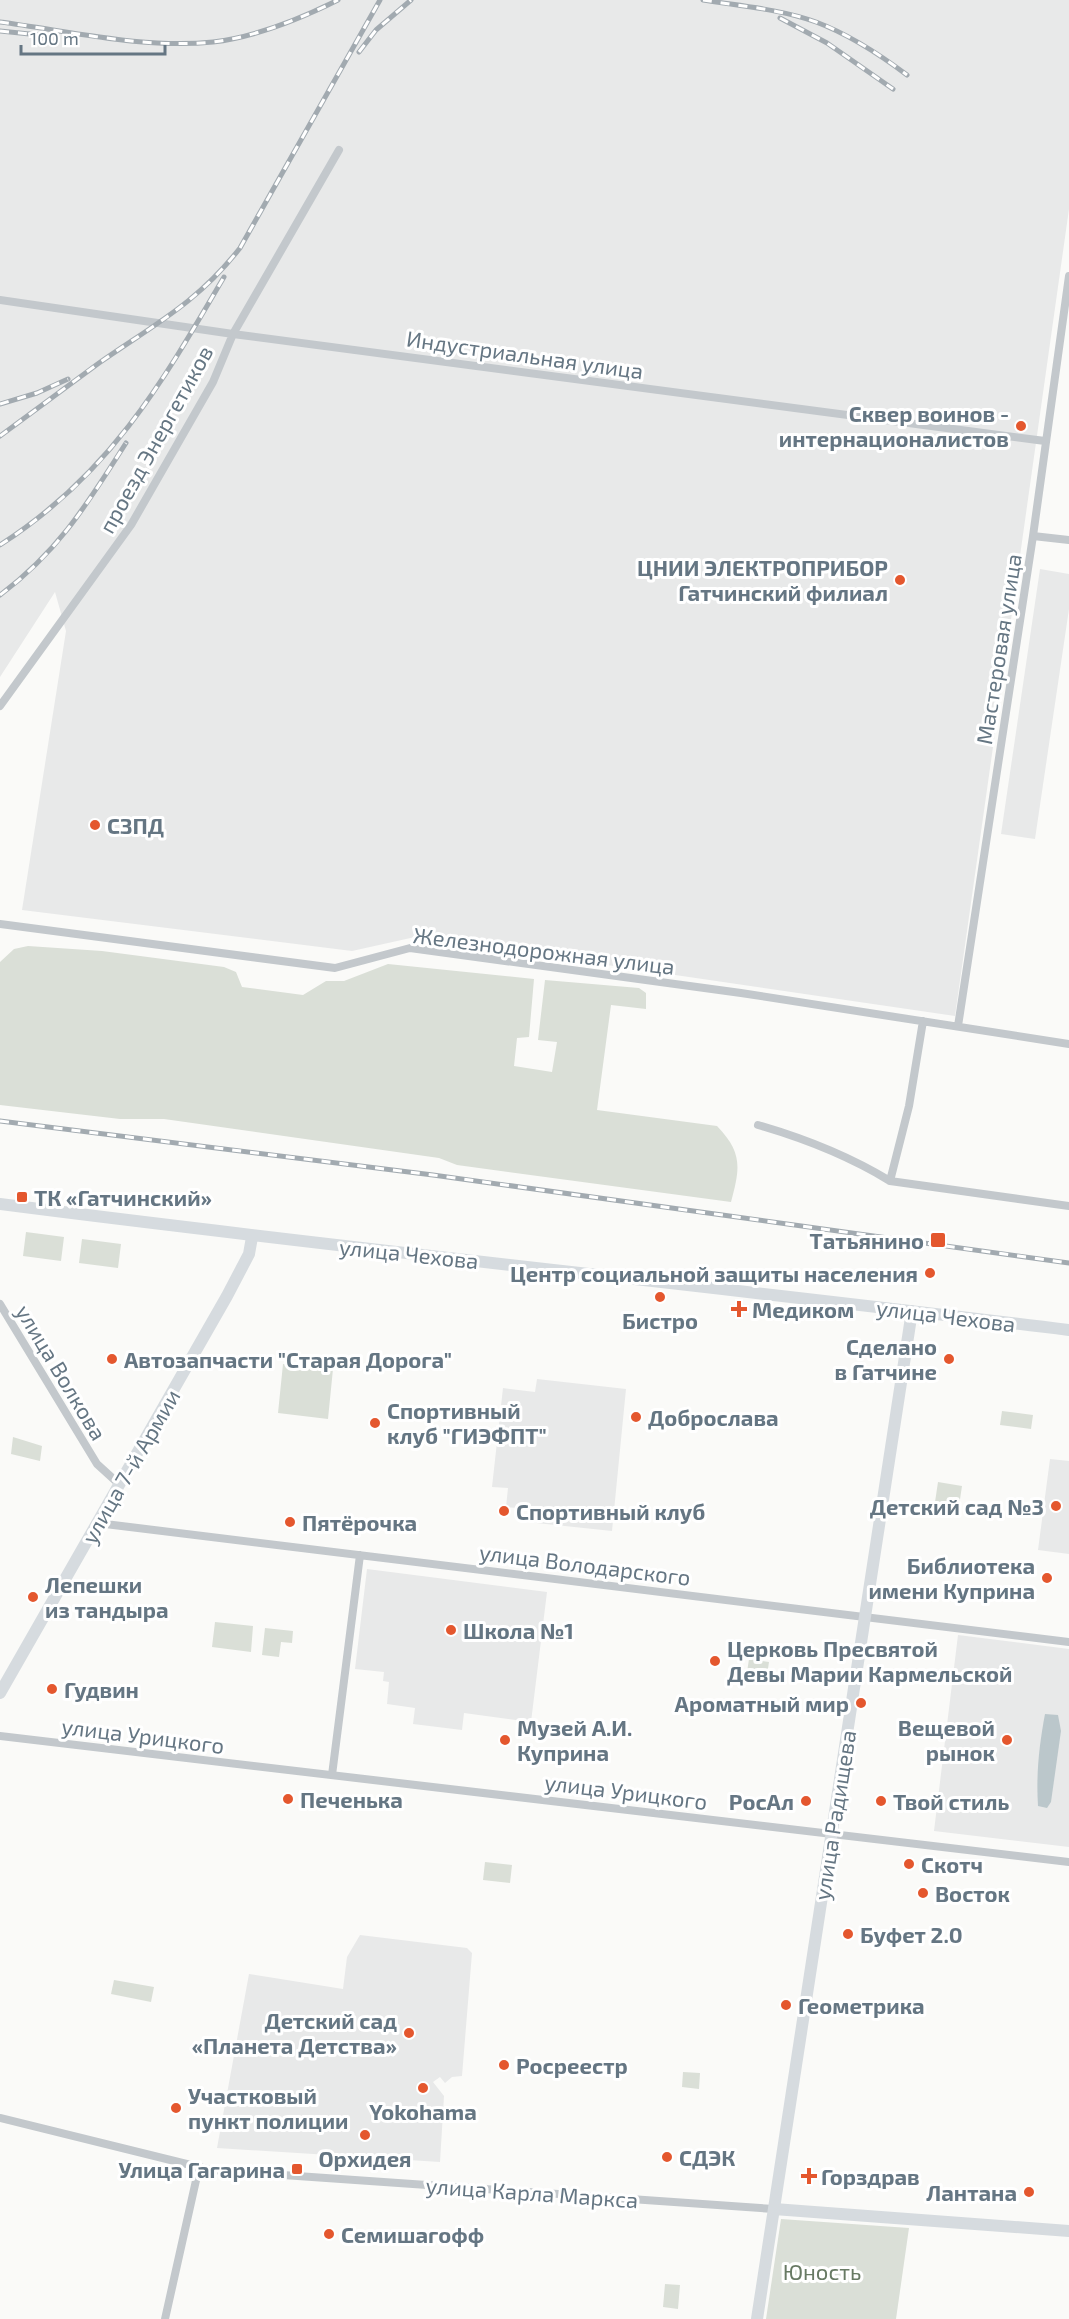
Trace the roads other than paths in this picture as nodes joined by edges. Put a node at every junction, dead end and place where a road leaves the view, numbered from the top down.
1 (339, 150) dead end
2 (1069, 276) edge
3 (0, 300) edge
4 (233, 334) junction
5 (1045, 441) junction
6 (1033, 536) junction
7 (1069, 540) edge
8 (0, 706) edge
9 (0, 924) edge
10 (923, 1021) junction
11 (957, 1026) junction
12 (1069, 1044) edge
13 (758, 1125) dead end
14 (890, 1181) junction
15 (0, 1203) edge
16 (1069, 1206) edge
17 (252, 1237) junction
18 (0, 1304) edge
19 (912, 1311) junction
20 (1069, 1330) edge
21 (119, 1484) junction
22 (98, 1523) junction
23 (360, 1556) junction
24 (865, 1615) junction
25 (1069, 1642) edge
26 (0, 1693) edge
27 (0, 1736) edge
28 (332, 1775) junction
29 (831, 1834) junction
30 (1069, 1862) edge
31 (0, 2118) edge
32 (199, 2167) junction
33 (774, 2209) junction
34 (1069, 2231) edge
35 (165, 2319) edge
36 (757, 2319) edge

1 - 4 street, проезд Энергетиков
2 - 5 street, Мастеровая улица
3 - 4 street, Индустриальная улица
4 - 5 street, Индустриальная улица
4 - 8 street, проезд Энергетиков
5 - 6 street, Мастеровая улица
6 - 7 street
6 - 11 street, Мастеровая улица
9 - 10 street, Железнодорожная улица
10 - 11 street, Железнодорожная улица
10 - 14 street
11 - 12 street, Железнодорожная улица
13 - 14 street
14 - 16 street
15 - 17 street, улица Чехова
17 - 19 street, улица Чехова
17 - 21 street, улица 7-й Армии
18 - 21 street, улица Волкова
19 - 20 street, улица Чехова
19 - 24 street, улица Радищева
21 - 22 street, улица 7-й Армии
22 - 23 street, улица Володарского
22 - 26 street, улица 7-й Армии
23 - 24 street, улица Володарского
23 - 28 street
24 - 25 street, улица Володарского
24 - 29 street, улица Радищева
27 - 28 street, улица Урицкого
28 - 29 street, улица Урицкого
29 - 30 street, улица Урицкого
29 - 33 street, улица Радищева
31 - 32 street, улица Карла Маркса
32 - 33 street, улица Карла Маркса
32 - 35 street
33 - 34 street, улица Карла Маркса
33 - 36 street, улица Радищева

